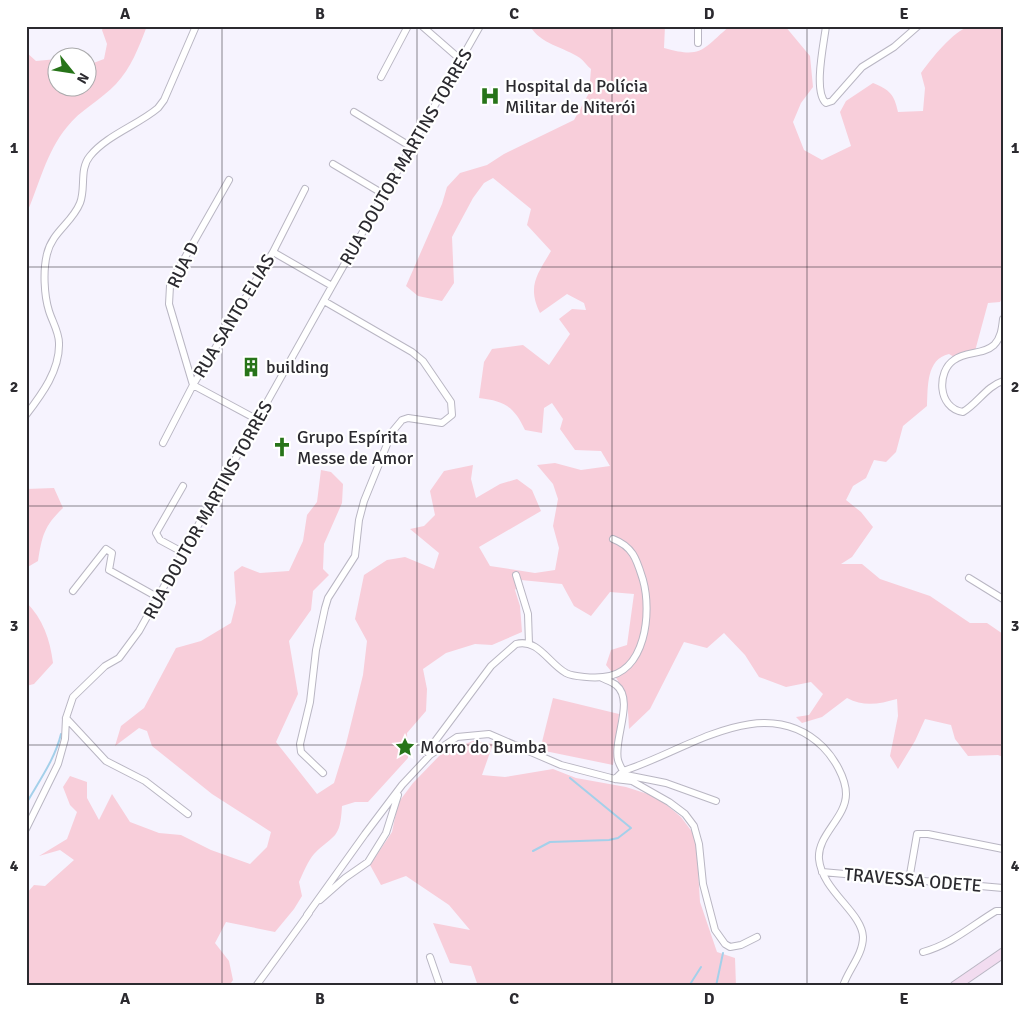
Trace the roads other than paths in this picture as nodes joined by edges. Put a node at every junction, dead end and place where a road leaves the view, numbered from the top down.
1 (196, 26) edge
2 (408, 26) edge
3 (422, 26) edge
4 (480, 26) edge
5 (698, 26) edge
6 (826, 26) edge
7 (918, 26) edge
8 (698, 43) dead end
9 (461, 60) junction
10 (380, 76) dead end
11 (354, 112) dead end
12 (413, 148) junction
13 (333, 164) dead end
14 (229, 180) dead end
15 (304, 189) dead end
16 (385, 195) junction
17 (273, 252) junction
18 (332, 286) junction
19 (324, 301) junction
20 (1003, 319) edge
21 (1003, 382) edge
22 (193, 385) junction
23 (26, 415) edge
24 (258, 420) junction
25 (163, 443) dead end
26 (183, 486) dead end
27 (613, 540) dead end
28 (184, 553) junction
29 (516, 575) dead end
30 (969, 578) dead end
31 (74, 591) dead end
32 (159, 598) junction
33 (1003, 599) edge
34 (530, 644) junction
35 (601, 677) junction
36 (66, 718) junction
37 (430, 755) junction
38 (323, 773) dead end
39 (620, 775) junction
40 (402, 785) junction
41 (716, 801) dead end
42 (188, 814) dead end
43 (26, 829) edge
44 (1003, 849) edge
45 (822, 872) junction
46 (909, 880) junction
47 (1003, 888) edge
48 (1003, 911) edge
49 (307, 915) junction
50 (757, 937) dead end
51 (923, 952) dead end
52 (1003, 953) edge
53 (430, 957) dead end
54 (961, 984) edge
55 (256, 986) edge
56 (440, 986) edge
57 (842, 986) edge

1 - 23 street
2 - 10 street
3 - 9 street
4 - 9 street, RUA DOUTOR MARTINS TORRES
5 - 8 street
6 - 7 street
9 - 12 street, RUA DOUTOR MARTINS TORRES
11 - 12 street
12 - 16 street, RUA DOUTOR MARTINS TORRES
13 - 16 street
14 - 22 street, RUA D
15 - 17 street, RUA SANTO ELIAS
16 - 18 street, RUA DOUTOR MARTINS TORRES
17 - 18 street
17 - 22 street, RUA SANTO ELIAS
18 - 19 street, RUA DOUTOR MARTINS TORRES
19 - 24 street, RUA DOUTOR MARTINS TORRES
19 - 38 street
20 - 21 street
22 - 24 street
22 - 25 street, RUA SANTO ELIAS
24 - 28 street, RUA DOUTOR MARTINS TORRES
26 - 28 street
27 - 35 street
28 - 32 street, RUA DOUTOR MARTINS TORRES
29 - 34 street
30 - 33 street
31 - 32 street
32 - 36 street, RUA DOUTOR MARTINS TORRES
34 - 35 street
34 - 37 street
35 - 39 street
36 - 42 street
36 - 43 street, RUA DOUTOR MARTINS TORRES
37 - 39 street
37 - 40 street
39 - 41 street
39 - 45 street
39 - 50 street
40 - 49 street
40 - 49 street
44 - 46 street
45 - 46 street, TRAVESSA ODETE
45 - 57 street
46 - 47 street, TRAVESSA ODETE
48 - 51 street
49 - 55 street
52 - 54 main road
53 - 56 street

